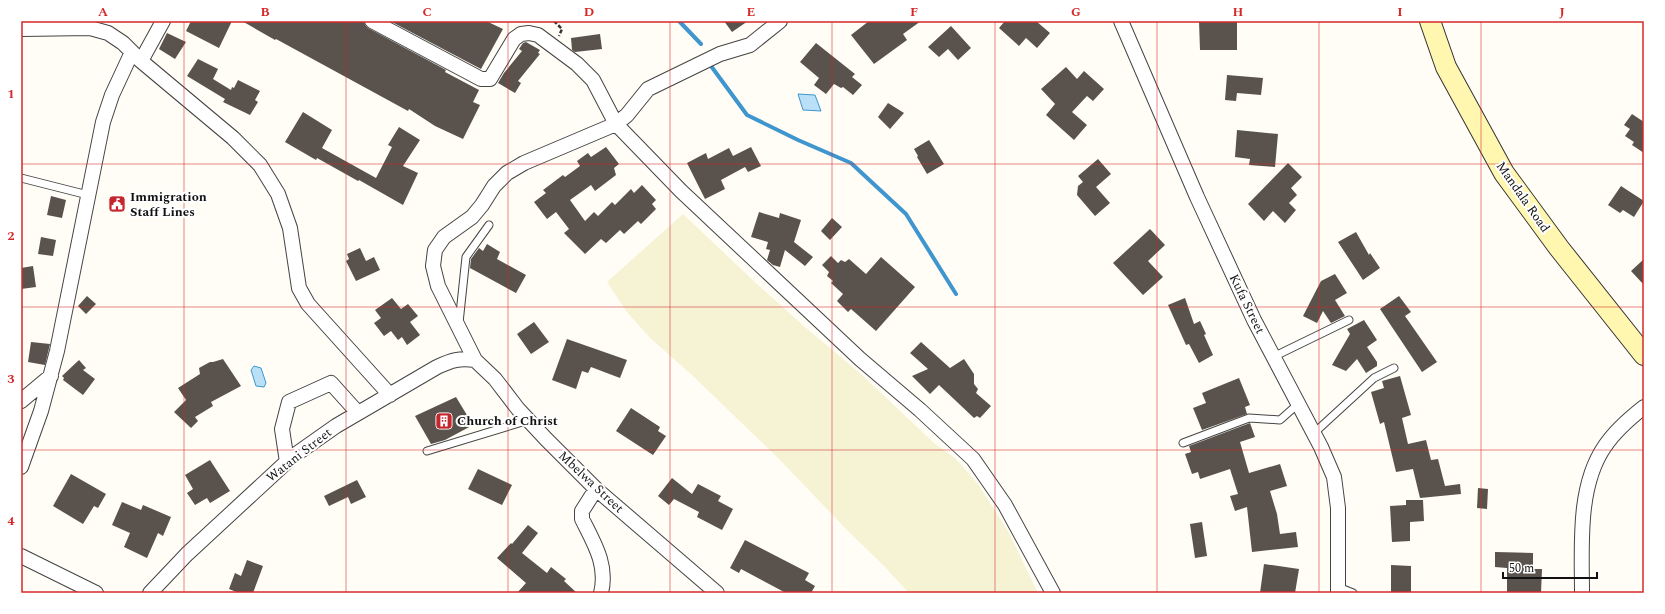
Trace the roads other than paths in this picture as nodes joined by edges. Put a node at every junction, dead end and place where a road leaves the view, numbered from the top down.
1 (163, 21) edge
2 (372, 21) edge
3 (780, 21) edge
4 (1430, 21) edge
5 (1123, 22) edge
6 (21, 29) edge
7 (136, 56) junction
8 (616, 124) junction
9 (21, 178) edge
10 (88, 195) junction
11 (489, 225) dead end
12 (1349, 320) dead end
13 (459, 328) junction
14 (1644, 354) edge
15 (1274, 357) junction
16 (475, 360) junction
17 (1394, 368) dead end
18 (51, 376) junction
19 (390, 395) junction
20 (21, 401) edge
21 (1298, 404) junction
22 (1644, 407) edge
23 (358, 413) junction
24 (529, 420) junction
25 (1313, 434) junction
26 (1183, 443) dead end
27 (427, 451) dead end
28 (287, 462) junction
29 (21, 467) edge
30 (596, 489) junction
31 (21, 556) edge
32 (1338, 590) edge
33 (96, 593) edge
34 (150, 593) edge
35 (601, 593) edge
36 (717, 593) edge
37 (1053, 593) edge
38 (1353, 593) edge
39 (1582, 593) edge

1 - 7 street
2 - 8 street
3 - 8 street, Mbelwa Street
4 - 14 street, Mandala Road
5 - 15 street, Kufa Street
6 - 7 street
7 - 10 street
7 - 19 street
8 - 13 street, Mbelwa Street
8 - 37 street
9 - 10 lane
10 - 18 street
11 - 13 lane
12 - 15 lane
13 - 16 street, Mbelwa Street
15 - 21 street, Kufa Street
16 - 19 street, Watani Street
16 - 24 street, Mbelwa Street
17 - 25 lane
18 - 20 street
18 - 29 street
19 - 23 street, Watani Street
21 - 25 street, Kufa Street
21 - 26 lane
22 - 39 street
23 - 28 street, Watani Street
23 - 28 street
24 - 27 lane
24 - 30 street, Mbelwa Street
25 - 32 street, Kufa Street
28 - 34 street, Watani Street
30 - 35 street
30 - 36 street, Mbelwa Street
31 - 33 street
32 - 38 lane

